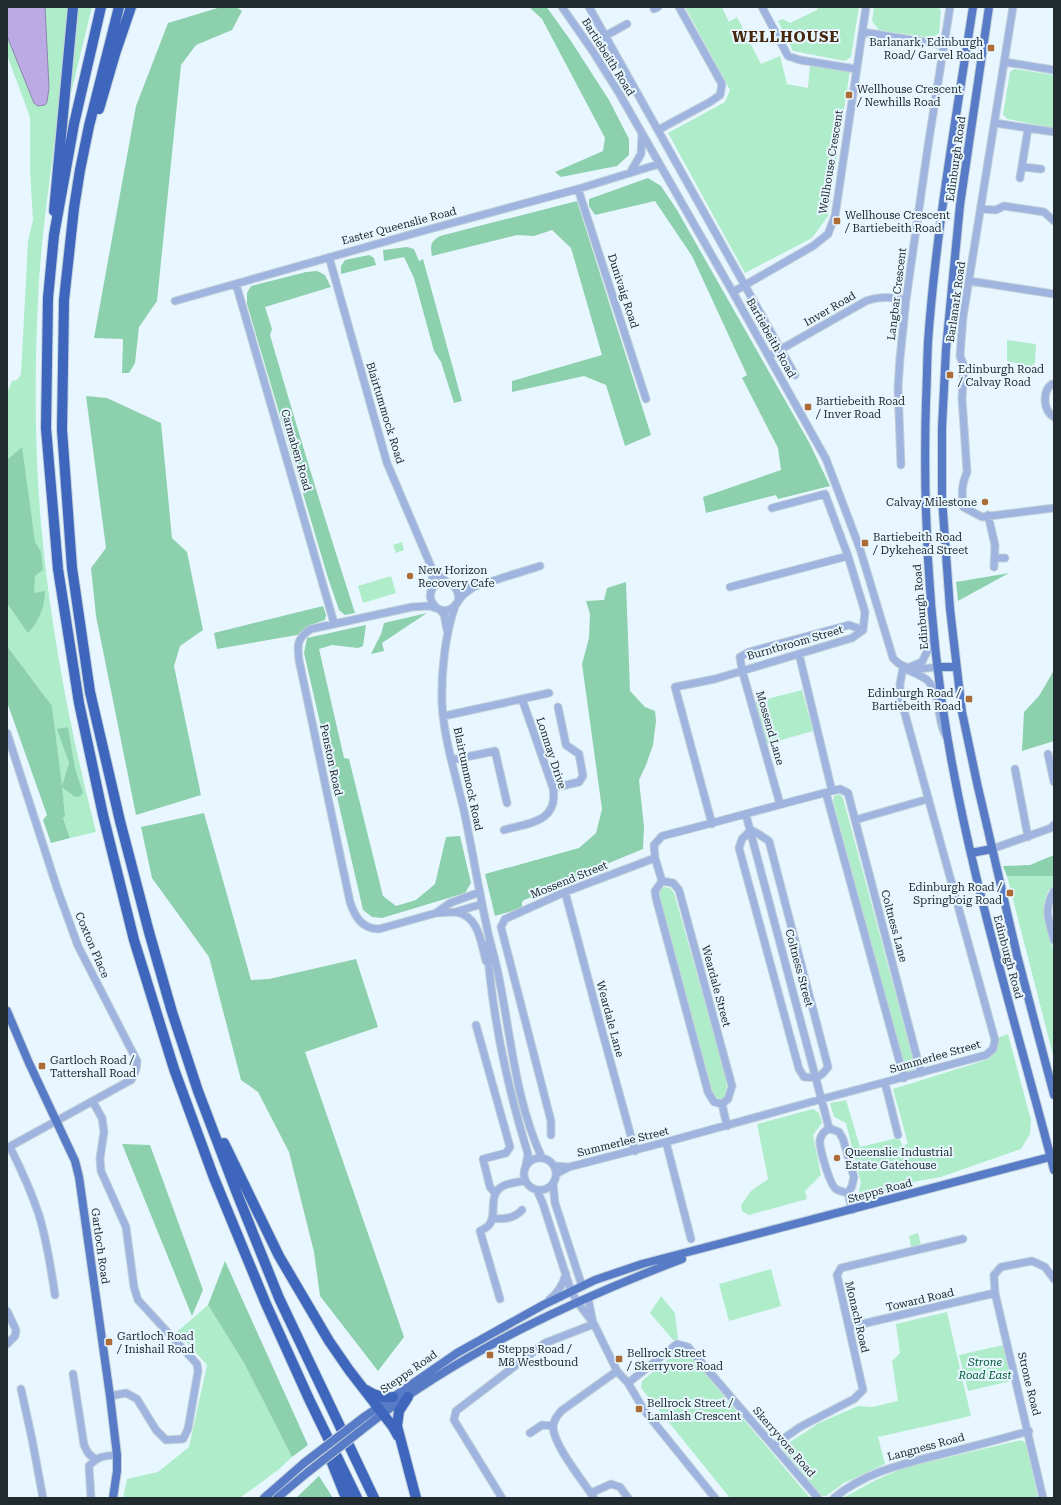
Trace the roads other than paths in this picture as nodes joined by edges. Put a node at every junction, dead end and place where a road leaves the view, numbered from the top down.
1 (73, 7) edge
2 (102, 7) edge
3 (119, 7) edge
4 (131, 7) edge
5 (562, 7) edge
6 (589, 7) edge
7 (679, 7) edge
8 (762, 7) edge
9 (866, 7) edge
10 (950, 7) edge
11 (973, 7) edge
12 (990, 7) edge
13 (1013, 7) edge
14 (627, 24) dead end
15 (863, 32) junction
16 (606, 36) junction
17 (943, 45) junction
18 (1005, 62) junction
19 (856, 69) junction
20 (1054, 70) edge
21 (994, 123) junction
22 (1028, 129) junction
23 (658, 130) junction
24 (1054, 132) edge
25 (642, 134) junction
26 (658, 164) junction
27 (1022, 167) junction
28 (80, 170) junction
29 (1041, 170) dead end
30 (630, 174) junction
31 (1020, 178) dead end
32 (578, 189) junction
33 (981, 209) junction
34 (1054, 221) edge
35 (54, 235) junction
36 (329, 257) junction
37 (970, 281) junction
38 (236, 284) junction
39 (744, 285) junction
40 (733, 292) junction
41 (1054, 294) edge
42 (906, 300) junction
43 (175, 301) dead end
44 (780, 349) junction
45 (769, 356) junction
46 (795, 375) dead end
47 (1052, 384) dead end
48 (646, 398) dead end
49 (1054, 417) edge
50 (901, 465) dead end
51 (772, 508) dead end
52 (1054, 508) edge
53 (988, 515) junction
54 (848, 556) junction
55 (995, 558) junction
56 (1005, 558) dead end
57 (540, 566) dead end
58 (994, 567) dead end
59 (433, 571) junction
60 (450, 583) junction
61 (477, 586) junction
62 (730, 587) dead end
63 (431, 594) junction
64 (457, 604) junction
65 (412, 607) junction
66 (440, 610) junction
67 (334, 623) junction
68 (863, 630) junction
69 (447, 636) junction
70 (934, 637) junction
71 (799, 654) junction
72 (740, 657) joint
73 (938, 667) junction
74 (956, 667) junction
75 (905, 668) junction
76 (742, 670) junction
77 (549, 693) dead end
78 (522, 699) junction
79 (558, 707) dead end
80 (444, 716) junction
81 (7, 733) edge
82 (948, 738) junction
83 (1048, 754) dead end
84 (452, 760) junction
85 (1015, 769) dead end
86 (1054, 779) edge
87 (553, 788) junction
88 (829, 792) junction
89 (928, 798) junction
90 (507, 803) dead end
91 (780, 804) junction
92 (746, 815) junction
93 (855, 820) junction
94 (712, 824) junction
95 (1054, 825) edge
96 (504, 830) dead end
97 (751, 830) junction
98 (1028, 836) junction
99 (992, 849) junction
100 (971, 853) junction
101 (655, 858) junction
102 (662, 881) junction
103 (1054, 891) edge
104 (480, 892) junction
105 (565, 892) junction
106 (482, 904) junction
107 (455, 912) junction
108 (436, 913) junction
109 (486, 926) junction
110 (1054, 940) edge
111 (489, 975) junction
112 (7, 1011) edge
113 (476, 1025) dead end
114 (920, 1073) junction
115 (817, 1078) junction
116 (904, 1078) junction
117 (885, 1083) junction
118 (198, 1091) junction
119 (1054, 1095) edge
120 (822, 1099) junction
121 (94, 1102) junction
122 (722, 1104) junction
123 (57, 1121) junction
124 (727, 1126) junction
125 (829, 1128) junction
126 (551, 1135) dead end
127 (898, 1135) dead end
128 (666, 1142) junction
129 (9, 1147) edge
130 (635, 1151) junction
131 (1052, 1157) edge
132 (542, 1158) junction
133 (526, 1165) junction
134 (554, 1166) junction
135 (569, 1167) junction
136 (1054, 1170) edge
137 (556, 1174) junction
138 (525, 1181) junction
139 (553, 1183) junction
140 (537, 1190) junction
141 (495, 1193) junction
142 (848, 1193) junction
143 (522, 1210) dead end
144 (852, 1210) junction
145 (492, 1218) junction
146 (691, 1239) dead end
147 (963, 1239) dead end
148 (714, 1246) junction
149 (566, 1274) junction
150 (1054, 1279) edge
151 (582, 1286) junction
152 (571, 1291) junction
153 (995, 1293) junction
154 (55, 1295) dead end
155 (588, 1298) junction
156 (500, 1299) dead end
157 (578, 1303) junction
158 (543, 1305) junction
159 (7, 1310) edge
160 (594, 1324) junction
161 (849, 1327) junction
162 (7, 1344) edge
163 (617, 1371) junction
164 (74, 1374) dead end
165 (628, 1383) junction
166 (360, 1385) junction
167 (21, 1388) dead end
168 (110, 1396) junction
169 (393, 1397) junction
170 (408, 1397) junction
171 (309, 1399) junction
172 (380, 1411) junction
173 (553, 1426) junction
174 (1029, 1432) junction
175 (530, 1433) dead end
176 (398, 1436) junction
177 (773, 1446) junction
178 (117, 1455) junction
179 (95, 1459) junction
180 (592, 1496) edge
181 (43, 1498) edge
182 (91, 1498) edge
183 (113, 1498) edge
184 (264, 1498) edge
185 (277, 1498) edge
186 (346, 1498) edge
187 (357, 1498) edge
188 (374, 1498) edge
189 (416, 1498) edge
190 (502, 1498) edge
191 (628, 1498) edge
192 (716, 1498) edge
193 (818, 1498) edge
194 (834, 1498) edge
195 (1043, 1498) edge

1 - 35 highway
2 - 35 highway
3 - 28 highway
4 - 28 highway
5 - 25 street, Bartiebeith Road
6 - 16 street, Bartiebeith Road
7 - 23 street
8 - 19 street
9 - 15 street, Wellhouse Crescent
10 - 17 street, Langbar Crescent
11 - 70 main road, Edinburgh Road
12 - 74 main road, Edinburgh Road
13 - 18 street, Barlanark Road
14 - 16 street
15 - 17 street
15 - 19 street, Wellhouse Crescent
16 - 23 street, Bartiebeith Road
17 - 42 street, Langbar Crescent
18 - 20 street
18 - 21 street, Barlanark Road
19 - 39 street, Wellhouse Crescent
21 - 22 street
21 - 33 street, Barlanark Road
22 - 24 street
22 - 27 street
23 - 39 street, Bartiebeith Road
25 - 26 street, Bartiebeith Road
25 - 30 street
26 - 30 street, Easter Queenslie Road
26 - 40 street, Bartiebeith Road
27 - 29 street
27 - 31 street
28 - 118 highway
30 - 32 street, Easter Queenslie Road
32 - 36 street, Easter Queenslie Road
32 - 48 street, Dunivaig Road
33 - 34 street
33 - 37 street, Barlanark Road
35 - 171 highway
36 - 38 street, Easter Queenslie Road
36 - 59 street, Blairtummock Road
37 - 41 street
37 - 53 street, Barlanark Road
38 - 43 street, Easter Queenslie Road
38 - 67 street, Carmaben Road
39 - 40 street, Wellhouse Crescent
39 - 44 street, Bartiebeith Road
40 - 45 street, Bartiebeith Road
42 - 44 street, Inver Road
42 - 50 street, Langbar Crescent
44 - 45 street, Inver Road
44 - 46 street, Bartiebeith Road
45 - 75 street, Bartiebeith Road
47 - 49 street
51 - 54 street
52 - 53 street, Barlanark Road
53 - 55 street
54 - 62 street
54 - 68 street
55 - 56 street
55 - 58 street
57 - 61 street
59 - 60 street, Blairtummock Road
59 - 63 street, Blairtummock Road
60 - 61 street
60 - 63 street
60 - 64 street
61 - 64 street
63 - 65 street
63 - 66 street
64 - 66 street
64 - 69 street, Blairtummock Road
65 - 66 street
65 - 67 street, Penston Road
66 - 69 street, Blairtummock Road
67 - 108 street, Penston Road
68 - 71 street, Burntbroom Street
68 - 72 street, Burntbroom Street
69 - 80 street, Blairtummock Road
70 - 73 main road, Edinburgh Road
70 - 75 street
71 - 76 street, Burntbroom Street
71 - 88 street
72 - 76 street, Mossend Lane
73 - 74 main road
73 - 75 street
73 - 82 main road, Edinburgh Road
74 - 99 main road, Edinburgh Road
75 - 82 street, Bartiebeith Road
75 - 89 street, Summerlee Street
76 - 91 street, Mossend Lane
76 - 94 street, Burntbroom Street
77 - 78 street
78 - 80 street
78 - 87 street, Lonmay Drive
79 - 87 street
80 - 84 street, Blairtummock Road
81 - 121 street, Coxton Place
82 - 100 main road, Edinburgh Road
83 - 86 street
84 - 90 street
84 - 104 street, Blairtummock Road
85 - 98 street
87 - 96 street, Lonmay Drive
88 - 91 street
88 - 93 street, Coltness Lane
88 - 116 street
89 - 93 street
89 - 114 street, Summerlee Street
91 - 92 street
92 - 94 street
92 - 97 street, Coltness Street
93 - 114 street, Coltness Lane
94 - 101 street
95 - 98 street
97 - 115 street, Coltness Street
97 - 115 street
97 - 115 street
98 - 99 street
99 - 100 main road
99 - 119 main road, Edinburgh Road
100 - 131 main road, Edinburgh Road
101 - 102 street
101 - 105 street, Mossend Street
102 - 122 street
102 - 122 street, Weardale Street
103 - 110 street
104 - 106 street, Blairtummock Road
104 - 108 street, Penston Road
105 - 126 street, Mossend Street
105 - 130 street, Weardale Lane
106 - 107 street, Penston Road
106 - 109 street, Blairtummock Road
107 - 108 street, Penston Road
107 - 111 street
109 - 111 street, Blairtummock Road
109 - 132 street, Blairtummock Road
111 - 133 street, Blairtummock Road
112 - 123 main road, Gartloch Road
113 - 141 street
114 - 116 street, Summerlee Street
115 - 120 street, Coltness Street
116 - 117 street, Summerlee Street
117 - 120 street, Summerlee Street
117 - 127 street
118 - 166 highway
118 - 188 highway
120 - 124 street, Summerlee Street
120 - 125 street, Coltness Street
121 - 123 street, Coxton Place
121 - 168 street
122 - 124 street
123 - 129 street, Coxton Place
123 - 168 main road, Gartloch Road
124 - 128 street, Summerlee Street
125 - 142 street
125 - 142 street
128 - 130 street, Summerlee Street
128 - 146 street
129 - 154 street
130 - 135 street, Summerlee Street
131 - 136 main road, Edinburgh Road
131 - 144 main road, Stepps Road
132 - 133 street
132 - 134 street
133 - 138 street
134 - 135 street
134 - 137 street
135 - 137 street
137 - 139 street
138 - 140 street
138 - 141 street
139 - 140 street
139 - 151 street
140 - 149 street
141 - 145 street
142 - 144 street
143 - 145 street
144 - 148 main road, Stepps Road
145 - 156 street
147 - 161 street, Monach Road
148 - 151 main road, Stepps Road
148 - 155 main road, Stepps Road
149 - 152 street
149 - 158 street
150 - 153 street, Strone Road
151 - 152 main road, Stepps Road
151 - 155 main road
152 - 157 street
152 - 158 main road, Stepps Road
153 - 161 street, Toward Road
153 - 174 street, Strone Road
155 - 157 main road, Stepps Road
155 - 160 street
157 - 160 street
157 - 170 main road, Stepps Road
158 - 169 main road, Stepps Road
159 - 162 street
160 - 163 street
160 - 190 street
161 - 177 street, Monach Road
163 - 165 street
163 - 173 street
164 - 179 street
165 - 177 street, Skerryvore Road
165 - 192 street
166 - 169 highway
166 - 172 highway
167 - 181 street
168 - 178 main road, Gartloch Road
169 - 172 main road, Stepps Road
170 - 172 main road, Stepps Road
170 - 176 highway
171 - 186 highway
171 - 187 highway
172 - 176 highway
172 - 184 main road, Stepps Road, bridge
172 - 185 main road, Stepps Road, bridge
173 - 175 street
173 - 180 street
174 - 194 street, Langness Road
174 - 195 street, Strone Road
176 - 189 highway
177 - 193 street, Skerryvore Road
178 - 179 street
178 - 183 main road, Gartloch Road
179 - 182 street
180 - 191 street

